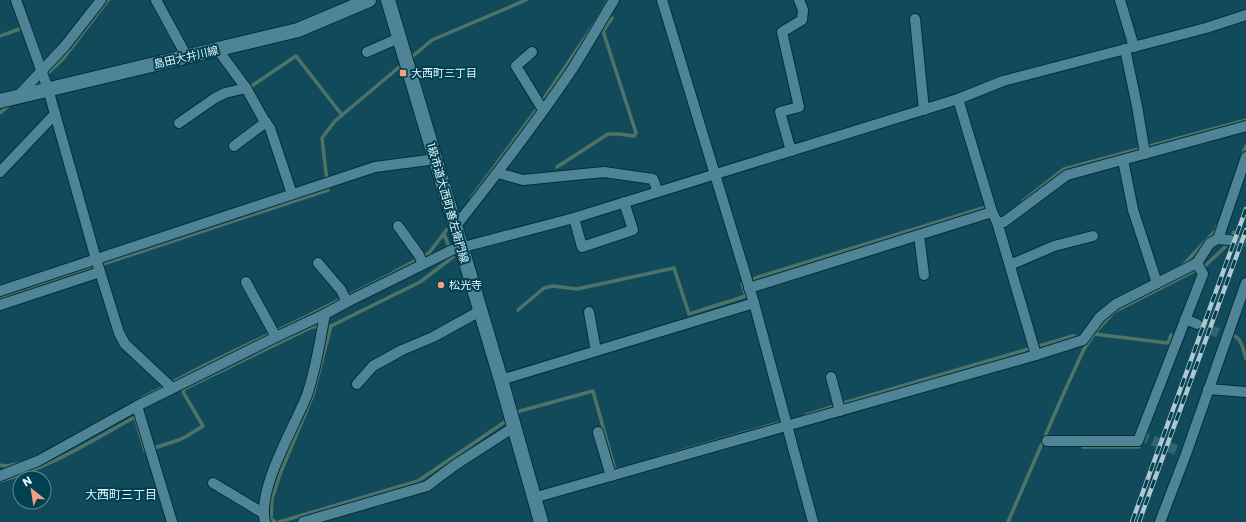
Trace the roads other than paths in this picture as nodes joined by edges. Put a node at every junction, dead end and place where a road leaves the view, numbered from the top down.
1 (16, 0) edge
2 (101, 0) edge
3 (156, 0) edge
4 (369, 0) edge
5 (388, 0) edge
6 (614, 0) edge
7 (662, 0) edge
8 (799, 0) edge
9 (1120, 0) edge
10 (1246, 15) edge
11 (915, 19) dead end
12 (399, 38) junction
13 (1129, 48) junction
14 (218, 50) junction
15 (366, 52) dead end
16 (532, 52) dead end
17 (187, 57) junction
18 (42, 72) junction
19 (246, 88) junction
20 (48, 89) junction
21 (17, 97) junction
22 (958, 99) junction
23 (0, 100) edge
24 (543, 110) junction
25 (924, 110) junction
26 (55, 114) junction
27 (266, 122) junction
28 (179, 123) dead end
29 (1246, 126) edge
30 (234, 146) dead end
31 (791, 151) junction
32 (1145, 154) junction
33 (1246, 157) edge
34 (436, 159) junction
35 (1123, 160) junction
36 (0, 172) edge
37 (498, 173) junction
38 (714, 175) junction
39 (658, 192) junction
40 (292, 194) junction
41 (624, 202) junction
42 (992, 212) junction
43 (574, 218) junction
44 (996, 222) junction
45 (398, 226) dead end
46 (455, 227) junction
47 (919, 235) junction
48 (1093, 236) dead end
49 (1218, 239) junction
50 (1230, 240) tunnel mouth
51 (461, 248) junction
52 (96, 259) junction
53 (1197, 262) junction
54 (318, 263) dead end
55 (423, 264) junction
56 (1010, 265) junction
57 (100, 272) junction
58 (924, 275) dead end
59 (246, 282) dead end
60 (1157, 283) junction
61 (1246, 283) edge
62 (749, 288) junction
63 (0, 291) edge
64 (347, 302) junction
65 (754, 303) junction
66 (0, 305) edge
67 (480, 311) junction
68 (589, 312) dead end
69 (325, 314) junction
70 (1185, 319) junction
71 (1197, 324) tunnel mouth
72 (276, 337) junction
73 (596, 351) junction
74 (1036, 355) junction
75 (831, 377) dead end
76 (501, 380) junction
77 (357, 384) dead end
78 (172, 388) junction
79 (1208, 389) junction
80 (1246, 392) edge
81 (136, 406) junction
82 (840, 411) junction
83 (788, 426) junction
84 (514, 427) junction
85 (598, 432) dead end
86 (1047, 441) dead end
87 (0, 476) edge
88 (611, 476) junction
89 (213, 484) dead end
90 (534, 498) junction
91 (264, 518) edge
92 (172, 522) edge
93 (303, 522) edge
94 (541, 522) edge
95 (813, 522) edge
96 (1160, 522) edge

1 - 18 street
2 - 18 street
3 - 17 street
4 - 14 street, 島田大井川線
5 - 12 street, 1級市道大西町善左衛門線
6 - 24 street
7 - 38 street
8 - 31 street
9 - 13 street
10 - 13 street
11 - 25 street
12 - 15 street
12 - 34 street, 1級市道大西町善左衛門線
13 - 22 street
13 - 32 street
14 - 17 street, 島田大井川線
14 - 19 street
16 - 24 street
17 - 20 street, 島田大井川線
18 - 20 street
18 - 21 street
19 - 27 street
19 - 28 street
20 - 21 street, 島田大井川線
20 - 26 street
21 - 23 street, 島田大井川線
22 - 25 street
22 - 42 street
24 - 37 street
25 - 31 street
26 - 36 street
26 - 52 street
27 - 30 street
27 - 40 street
29 - 32 street
31 - 38 street
32 - 35 street
33 - 49 street
34 - 40 street
34 - 46 street, 1級市道大西町善左衛門線
35 - 44 street
35 - 60 street
37 - 39 street
37 - 46 street
38 - 39 street
38 - 62 street
39 - 41 street
40 - 52 street
41 - 43 street
41 - 43 street
42 - 44 street
42 - 47 street
43 - 51 street
44 - 56 street
45 - 55 street
46 - 51 street, 1級市道大西町善左衛門線
47 - 58 street
47 - 62 street
48 - 56 street
49 - 50 street
49 - 53 street
51 - 55 street
51 - 67 street, 1級市道大西町善左衛門線
52 - 57 street
52 - 63 street
53 - 60 street
53 - 70 street
54 - 64 street
55 - 64 street
56 - 74 street
57 - 66 street
57 - 78 street
59 - 72 street
60 - 74 street
61 - 79 street
62 - 65 street
64 - 69 street
65 - 73 street
65 - 83 street
67 - 76 street, 1級市道大西町善左衛門線
67 - 77 street
68 - 73 street
69 - 72 street
69 - 91 street
70 - 71 street
70 - 86 street
72 - 78 street
73 - 76 street
74 - 82 street
75 - 82 street
76 - 84 street, 1級市道大西町善左衛門線
78 - 81 street
79 - 80 street
79 - 96 street
81 - 87 street
81 - 92 street
82 - 83 street
83 - 88 street
83 - 95 street
84 - 90 street, 1級市道大西町善左衛門線
84 - 93 street
85 - 88 street
88 - 90 street
89 - 91 street
90 - 94 street, 1級市道大西町善左衛門線

